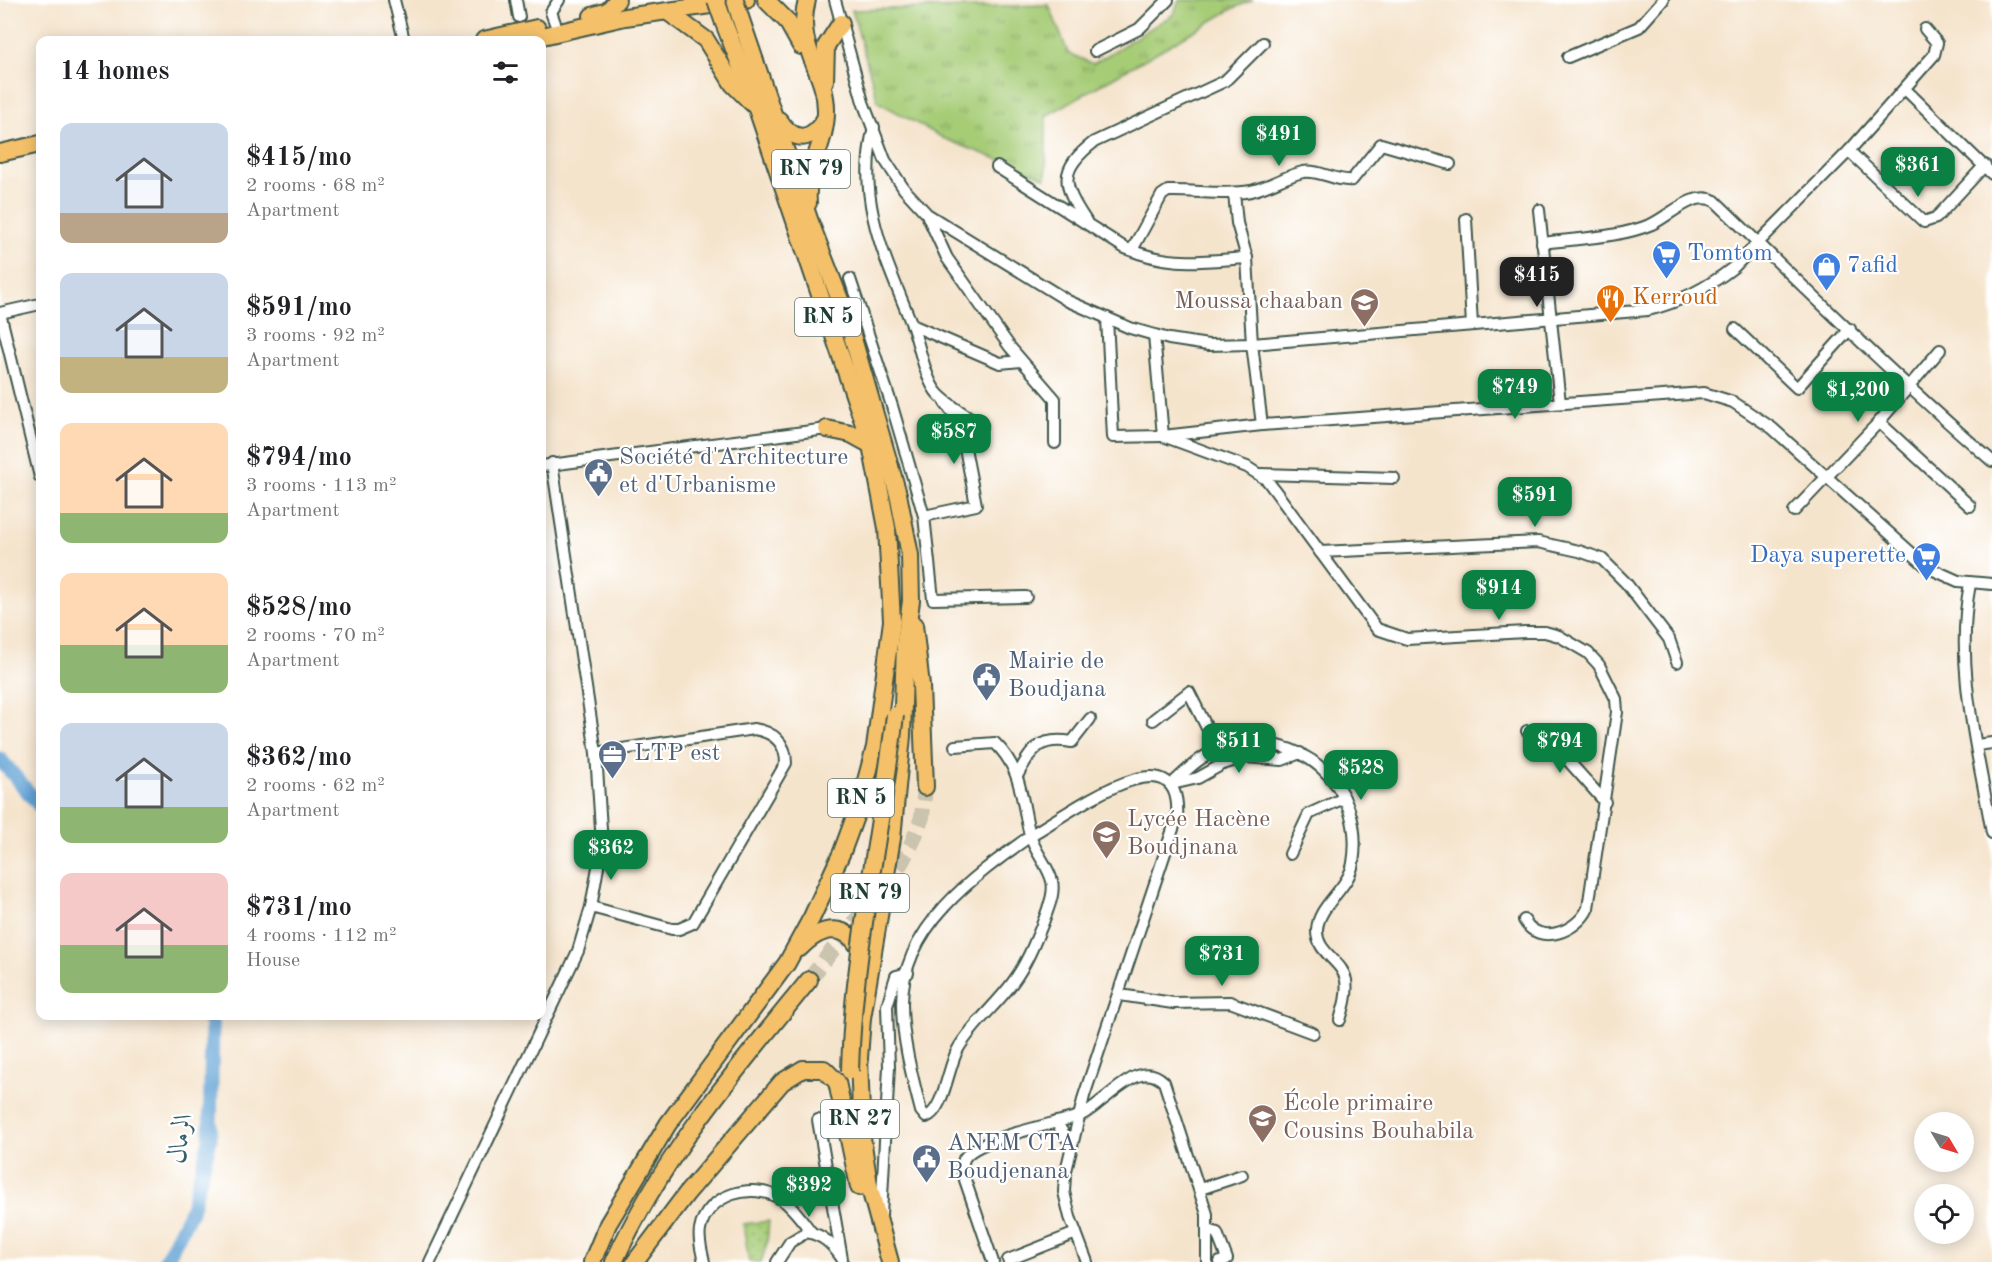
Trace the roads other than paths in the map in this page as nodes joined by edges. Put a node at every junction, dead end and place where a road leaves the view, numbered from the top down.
1 (394, 0) edge
2 (516, 0) edge
3 (559, 0) edge
4 (617, 0) edge
5 (622, 0) edge
6 (716, 0) edge
7 (735, 0) edge
8 (746, 0) edge
9 (765, 0) edge
10 (807, 0) edge
11 (835, 0) edge
12 (1168, 0) edge
13 (1663, 0) edge
14 (668, 12) junction
15 (645, 14) junction
16 (519, 17) dead end
17 (555, 23) junction
18 (841, 23) junction
19 (1925, 29) dead end
20 (403, 36) edge
21 (501, 36) edge
22 (543, 36) edge
23 (1263, 43) dead end
24 (1095, 51) dead end
25 (1568, 57) dead end
26 (811, 58) junction
27 (1905, 89) junction
28 (823, 91) junction
29 (763, 106) junction
30 (826, 118) junction
31 (874, 127) junction
32 (36, 145) edge
33 (1849, 151) junction
34 (36, 152) edge
35 (0, 153) edge
36 (0, 160) edge
37 (1450, 164) dead end
38 (997, 166) dead end
39 (1988, 169) edge
40 (1233, 193) junction
41 (1539, 210) dead end
42 (927, 214) junction
43 (1466, 219) dead end
44 (810, 222) junction
45 (1089, 225) junction
46 (1542, 243) junction
47 (1760, 244) junction
48 (1132, 250) junction
49 (1247, 258) junction
50 (850, 279) dead end
51 (36, 305) edge
52 (0, 313) edge
53 (1107, 318) junction
54 (1553, 318) junction
55 (912, 325) junction
56 (1472, 325) junction
57 (1735, 329) dead end
58 (1850, 329) junction
59 (1154, 334) junction
60 (1252, 344) junction
61 (1940, 350) dead end
62 (1021, 361) junction
63 (1908, 388) junction
64 (938, 394) junction
65 (1560, 403) junction
66 (862, 413) junction
67 (1879, 422) junction
68 (982, 425) dead end
69 (1262, 425) junction
70 (827, 429) junction
71 (1163, 436) junction
72 (1054, 443) dead end
73 (871, 445) junction
74 (36, 461) edge
75 (909, 461) junction
76 (1992, 461) edge
77 (547, 465) edge
78 (891, 467) junction
79 (1259, 474) junction
80 (1394, 478) dead end
81 (1825, 478) junction
82 (1970, 506) dead end
83 (1794, 511) dead end
84 (924, 516) junction
85 (1320, 552) junction
86 (1970, 584) junction
87 (1992, 584) edge
88 (1026, 597) dead end
89 (911, 600) junction
90 (892, 621) junction
91 (1677, 662) dead end
92 (898, 716) junction
93 (1090, 719) dead end
94 (1153, 720) dead end
95 (1527, 731) dead end
96 (1992, 743) edge
97 (1977, 745) junction
98 (955, 746) dead end
99 (1218, 750) junction
100 (596, 753) junction
101 (1300, 753) junction
102 (1017, 776) junction
103 (1172, 784) junction
104 (925, 787) tunnel mouth
105 (1344, 798) junction
106 (1605, 802) junction
107 (1992, 833) edge
108 (1030, 837) junction
109 (1290, 854) dead end
110 (591, 907) junction
111 (1524, 920) dead end
112 (787, 963) junction
113 (870, 973) junction
114 (908, 973) junction
115 (808, 980) tunnel mouth
116 (1120, 995) junction
117 (546, 1018) edge
118 (545, 1020) edge
119 (1340, 1020) dead end
120 (1313, 1033) dead end
121 (850, 1071) joint
122 (1080, 1116) junction
123 (818, 1120) dead end
124 (1056, 1122) junction
125 (1072, 1146) junction
126 (1242, 1175) dead end
127 (859, 1187) junction
128 (1200, 1189) junction
129 (880, 1227) junction
130 (1208, 1230) junction
131 (812, 1233) junction
132 (1076, 1233) junction
133 (990, 1251) junction
134 (843, 1260) edge
135 (1008, 1261) edge
136 (430, 1262) edge
137 (592, 1262) edge
138 (614, 1262) edge
139 (635, 1262) edge
140 (704, 1262) edge
141 (777, 1262) edge
142 (880, 1262) edge
143 (890, 1262) edge
144 (993, 1262) edge
145 (1087, 1262) edge
146 (1207, 1262) edge
147 (1220, 1262) edge

1 - 20 street
2 - 16 street
3 - 17 street
4 - 17 highway
5 - 15 highway
6 - 29 highway, RN 5, bridge
7 - 29 highway, RN 5, bridge
8 - 14 highway
9 - 26 highway
10 - 26 highway
11 - 18 street
12 - 24 street
13 - 25 street
14 - 15 highway
14 - 29 highway
15 - 22 highway
17 - 21 highway
18 - 28 highway
18 - 31 street
19 - 27 street
23 - 45 street
26 - 28 highway, RN 79
27 - 33 street
27 - 39 street
28 - 30 highway, RN 79
29 - 30 highway
29 - 44 highway, RN 5
29 - 66 highway, RN 5
30 - 44 highway, RN 79
31 - 42 street
31 - 55 street
32 - 35 highway
33 - 39 street
33 - 47 street
34 - 36 highway
37 - 40 street
38 - 45 street
40 - 48 street
40 - 49 street
41 - 46 street
42 - 53 street
42 - 62 street
43 - 56 street
44 - 78 highway, RN 5
45 - 48 street
46 - 47 street
46 - 54 street
47 - 54 street
47 - 58 street
48 - 49 street
49 - 60 street
50 - 75 street
51 - 52 street
52 - 74 street
53 - 59 street
53 - 71 street
54 - 56 street
54 - 65 street
55 - 62 street
55 - 64 street
56 - 60 street
57 - 58 street
58 - 63 street
59 - 60 street
59 - 71 street
60 - 69 street
61 - 63 street
62 - 72 street
63 - 67 street
63 - 76 street
64 - 68 street
64 - 84 street
65 - 69 street
65 - 81 street
66 - 70 highway
66 - 73 highway, RN 5
67 - 81 street
67 - 82 street
69 - 71 street
70 - 73 highway
70 - 77 street
71 - 79 street
73 - 90 highway, RN 5
75 - 78 street
75 - 84 street
77 - 100 street
78 - 89 highway, RN 5
79 - 80 street
79 - 85 street
81 - 83 street
81 - 86 street
84 - 88 street
85 - 91 street
85 - 106 street
86 - 87 street
86 - 97 street
89 - 92 highway, RN 79
89 - 104 highway, RN 5
90 - 92 highway, RN 79
90 - 112 highway, RN 5
92 - 113 highway, RN 79
92 - 121 highway, RN 79, bridge
93 - 102 street
94 - 99 street
95 - 106 street
96 - 97 street
97 - 107 street
98 - 102 street
99 - 101 street
99 - 103 street
100 - 110 street
100 - 110 street
101 - 103 street
101 - 105 street
102 - 108 street
103 - 108 street
103 - 116 street
105 - 109 street
105 - 119 street
106 - 111 street
108 - 114 street
108 - 114 street
110 - 117 street
112 - 113 highway
112 - 137 highway, RN 5
113 - 129 highway, RN 27
114 - 129 street
115 - 138 highway
116 - 120 street
116 - 122 street
118 - 136 street
121 - 127 highway, RN 27
122 - 124 street
122 - 125 street
122 - 128 street
123 - 134 street
124 - 125 street
124 - 133 street
125 - 132 street
126 - 128 street
127 - 139 highway
127 - 142 highway, RN 27
128 - 130 street
129 - 143 highway, RN 27
130 - 146 street
130 - 147 street
131 - 134 street
131 - 140 street
131 - 141 street
132 - 135 street
132 - 145 street
133 - 135 street
133 - 144 street

